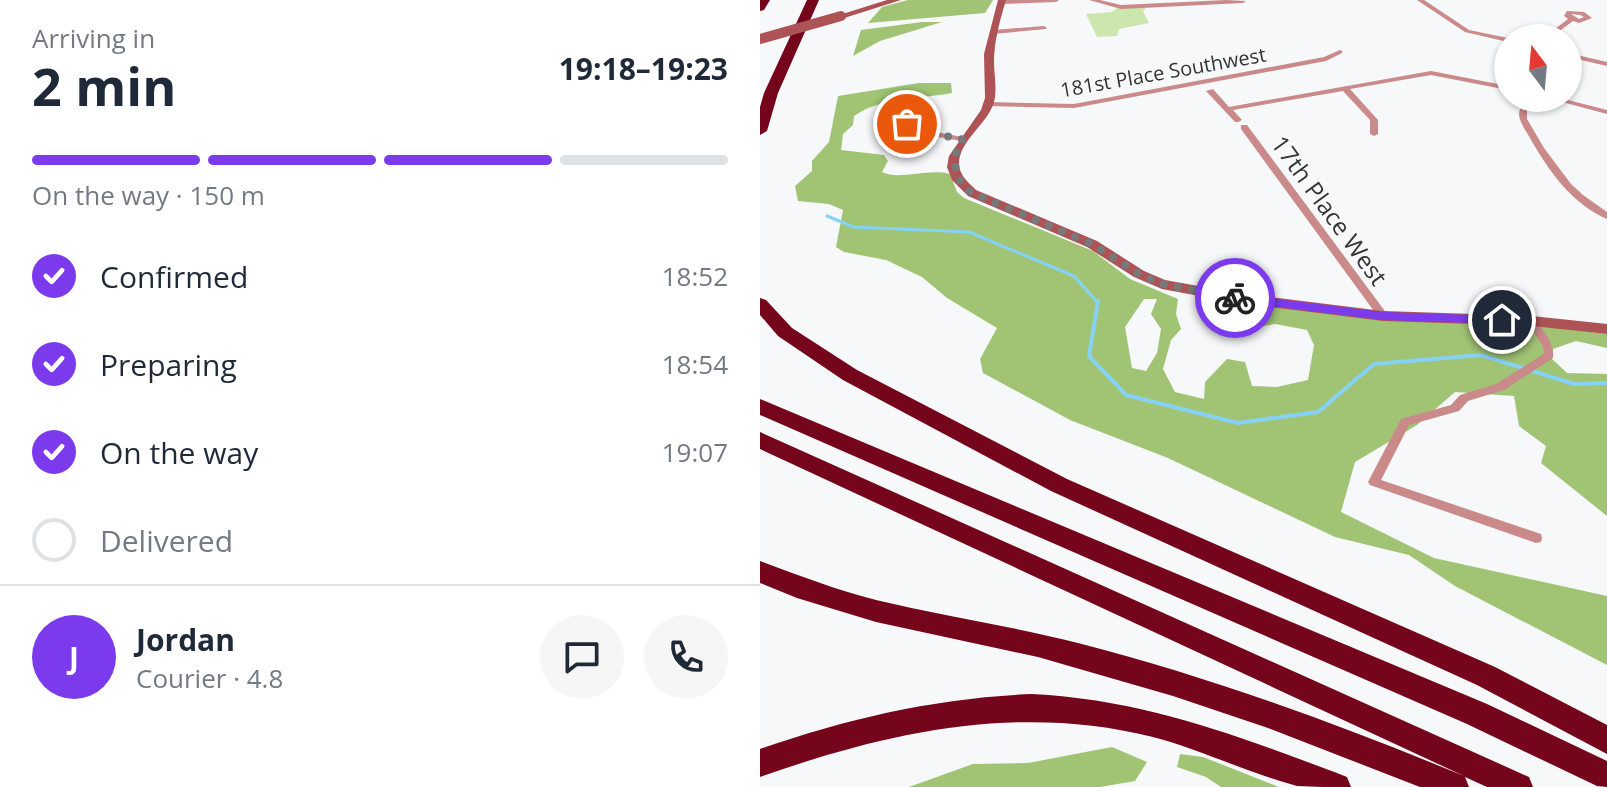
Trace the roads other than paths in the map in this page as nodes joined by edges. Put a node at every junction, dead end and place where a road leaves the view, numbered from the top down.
1 (764, 0) edge
2 (813, 0) edge
3 (897, 0) edge
4 (1056, 0) edge
5 (1092, 0) edge
6 (1420, 0) edge
7 (1002, 1) edge
8 (1243, 1) edge
9 (760, 8) edge
10 (1571, 19) dead end
11 (1564, 24) edge
12 (1044, 28) dead end
13 (993, 32) junction
14 (1494, 37) edge
15 (760, 39) edge
16 (1340, 52) dead end
17 (1582, 58) edge
18 (1607, 64) edge
19 (1494, 85) edge
20 (1345, 88) junction
21 (1210, 91) dead end
22 (771, 93) junction
23 (988, 104) junction
24 (1582, 106) edge
25 (1228, 109) junction
26 (760, 110) edge
27 (1523, 112) edge
28 (1607, 112) edge
29 (907, 124) dead end
30 (760, 131) edge
31 (1374, 134) dead end
32 (962, 139) junction
33 (1607, 216) edge
34 (760, 304) edge
35 (1383, 316) junction
36 (1532, 321) junction
37 (1607, 329) edge
38 (760, 407) edge
39 (760, 440) edge
40 (1536, 538) dead end
41 (760, 572) edge
42 (1607, 740) edge
43 (760, 763) edge
44 (1607, 776) edge
45 (1337, 787) edge
46 (1455, 787) edge
47 (1519, 787) edge

1 - 9 highway
2 - 22 highway
3 - 15 street, bridge
4 - 7 street
5 - 8 street
6 - 14 street
7 - 13 street
10 - 11 street
12 - 13 street
13 - 23 street
16 - 23 street, 181st Place Southwest
17 - 18 street
19 - 20 street
20 - 25 street
20 - 31 street
21 - 25 street, 17th Place West
22 - 26 highway
22 - 30 highway
23 - 32 street
24 - 28 street
25 - 35 street, 17th Place West
27 - 33 street
29 - 32 street
32 - 35 street
34 - 42 highway
35 - 36 street
36 - 37 street
36 - 40 street
38 - 44 highway
39 - 47 highway
41 - 46 highway
43 - 45 highway

